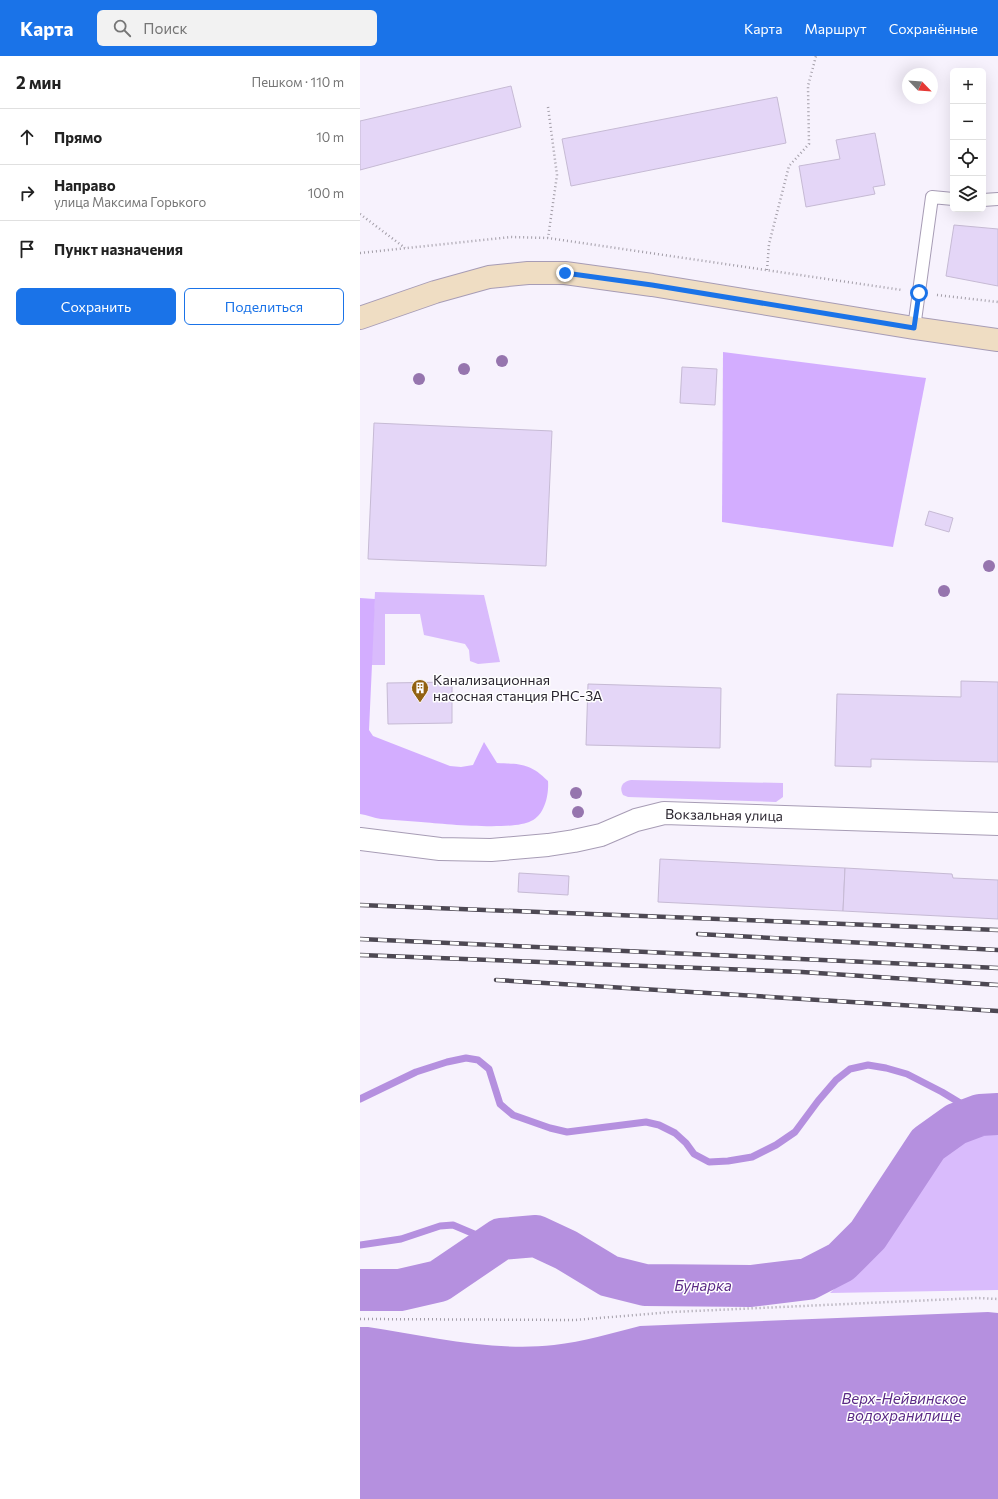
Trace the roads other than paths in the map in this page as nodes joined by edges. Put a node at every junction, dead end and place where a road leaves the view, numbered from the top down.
1 (950, 198) edge
2 (998, 199) edge
3 (986, 200) edge
4 (435, 292) junction
5 (360, 306) edge
6 (360, 318) edge
7 (914, 328) junction
8 (998, 340) edge
9 (998, 824) edge
10 (360, 839) edge

1 - 7 lane
2 - 3 lane
4 - 5 street
4 - 6 street
4 - 7 street
7 - 8 street
9 - 10 street, Вокзальная улица

